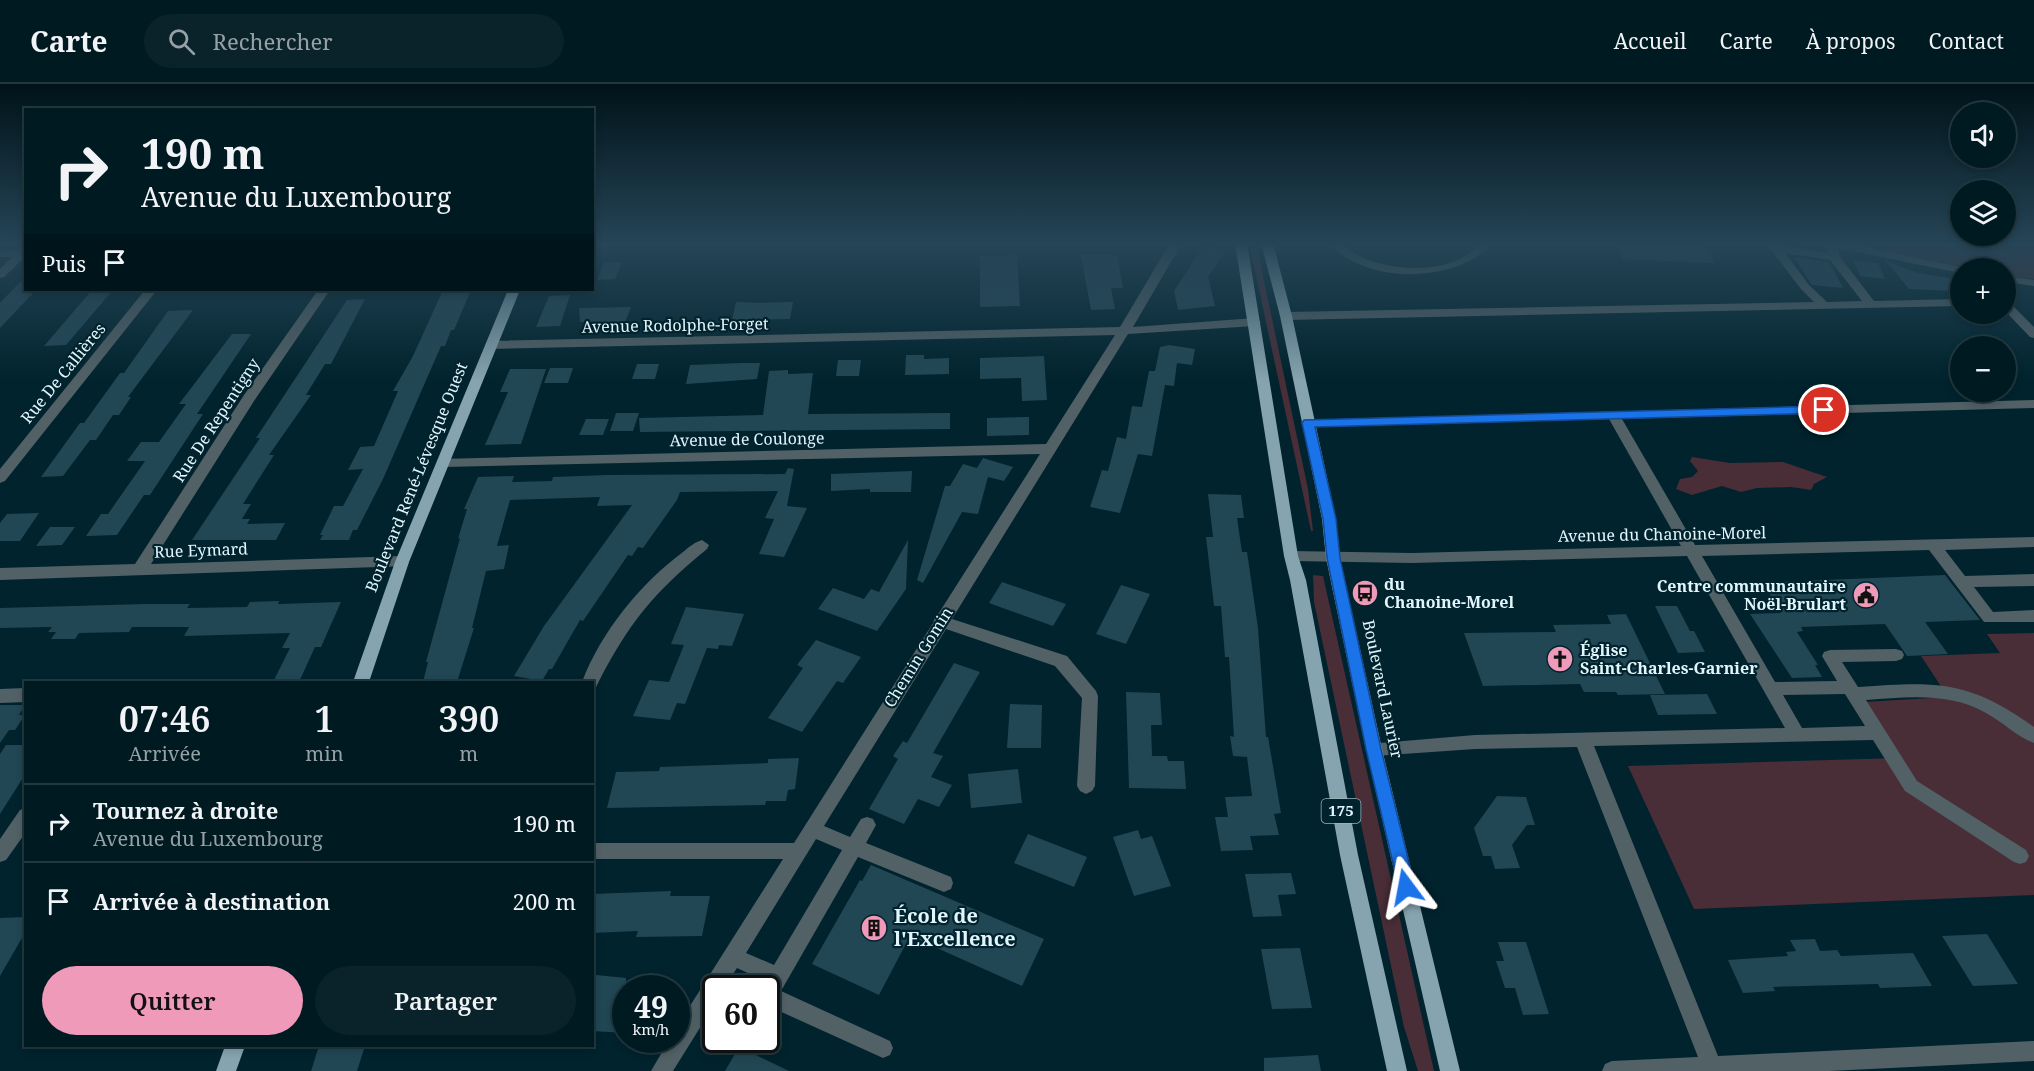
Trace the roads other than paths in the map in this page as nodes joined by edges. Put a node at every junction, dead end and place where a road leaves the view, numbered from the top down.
1 (1149, 289) edge
2 (1249, 289) edge
3 (1279, 289) edge
4 (1808, 289) edge
5 (1859, 289) edge
6 (150, 291) edge
7 (323, 291) edge
8 (514, 291) edge
9 (1814, 297) junction
10 (1867, 301) junction
11 (1950, 303) edge
12 (1824, 306) junction
13 (1286, 316) junction
14 (2016, 316) edge
15 (1255, 322) junction
16 (1124, 331) junction
17 (2034, 334) edge
18 (491, 345) junction
19 (2034, 404) edge
20 (1614, 417) junction
21 (1308, 423) junction
22 (1050, 449) junction
23 (444, 462) junction
24 (0, 478) edge
25 (2034, 542) edge
26 (702, 545) dead end
27 (1933, 545) junction
28 (1693, 552) junction
29 (1291, 556) junction
30 (1333, 558) junction
31 (402, 562) junction
32 (139, 570) junction
33 (0, 574) edge
34 (2034, 580) edge
35 (1962, 582) junction
36 (2034, 616) edge
37 (940, 621) junction
38 (1896, 655) dead end
39 (361, 681) edge
40 (591, 681) edge
41 (1772, 689) junction
42 (1851, 690) junction
43 (24, 695) edge
44 (0, 696) edge
45 (1878, 733) junction
46 (1798, 736) junction
47 (2034, 736) edge
48 (1583, 741) junction
49 (1374, 749) junction
50 (1086, 786) dead end
51 (24, 819) edge
52 (867, 825) dead end
53 (811, 829) junction
54 (854, 847) junction
55 (594, 851) edge
56 (797, 851) junction
57 (0, 854) edge
58 (2020, 856) dead end
59 (944, 884) dead end
60 (732, 956) junction
61 (774, 975) edge
62 (779, 975) edge
63 (780, 1001) edge
64 (235, 1047) edge
65 (883, 1048) dead end
66 (2034, 1051) edge
67 (1712, 1066) junction
68 (226, 1071) edge
69 (661, 1071) edge
70 (1397, 1071) edge
71 (1450, 1071) edge
72 (1612, 1071) edge

1 - 16 street, Chemin Gomin
2 - 15 main road, 175
3 - 13 main road, Boulevard Laurier / 175
4 - 9 street
5 - 10 street
6 - 24 street, Rue De Callières
7 - 32 street, Rue De Repentigny
8 - 18 main road, Boulevard René-Lévesque Ouest
9 - 10 street
9 - 12 street
10 - 11 street
10 - 12 street
12 - 13 street
13 - 21 main road, Boulevard Laurier / 175
14 - 17 street
15 - 16 street, Avenue Rodolphe-Forget
15 - 29 main road, 175
16 - 18 street, Avenue Rodolphe-Forget
16 - 22 street, Chemin Gomin
18 - 23 main road, Boulevard René-Lévesque Ouest
19 - 20 street
20 - 21 street
20 - 28 street
21 - 30 main road, Boulevard Laurier / 175
22 - 23 street, Avenue de Coulonge
22 - 37 street, Chemin Gomin
23 - 31 main road, Boulevard René-Lévesque Ouest
25 - 27 street, Avenue du Chanoine-Morel
26 - 40 street
27 - 28 street, Avenue du Chanoine-Morel
27 - 35 street
28 - 30 street, Avenue du Chanoine-Morel
28 - 41 street
29 - 30 street, Avenue du Chanoine-Morel
29 - 70 main road, 175
30 - 49 main road, Boulevard Laurier / 175
31 - 32 street, Rue Eymard
31 - 39 main road, Boulevard René-Lévesque Ouest
32 - 33 street, Rue Eymard
34 - 35 street
35 - 36 street
37 - 50 street
37 - 53 street, Chemin Gomin
38 - 42 street
41 - 42 street
41 - 46 street
42 - 45 street
42 - 47 street
43 - 44 street
45 - 46 street
45 - 58 street
46 - 48 street
48 - 49 street
48 - 67 street
49 - 71 main road, Boulevard Laurier / 175
51 - 57 street
52 - 54 street
53 - 54 street
53 - 56 street, Chemin Gomin
54 - 59 street
54 - 62 street
55 - 56 street
56 - 60 street, Chemin Gomin
60 - 61 street
60 - 69 street, Chemin Gomin
63 - 65 street
64 - 68 main road
66 - 67 street
67 - 72 street

